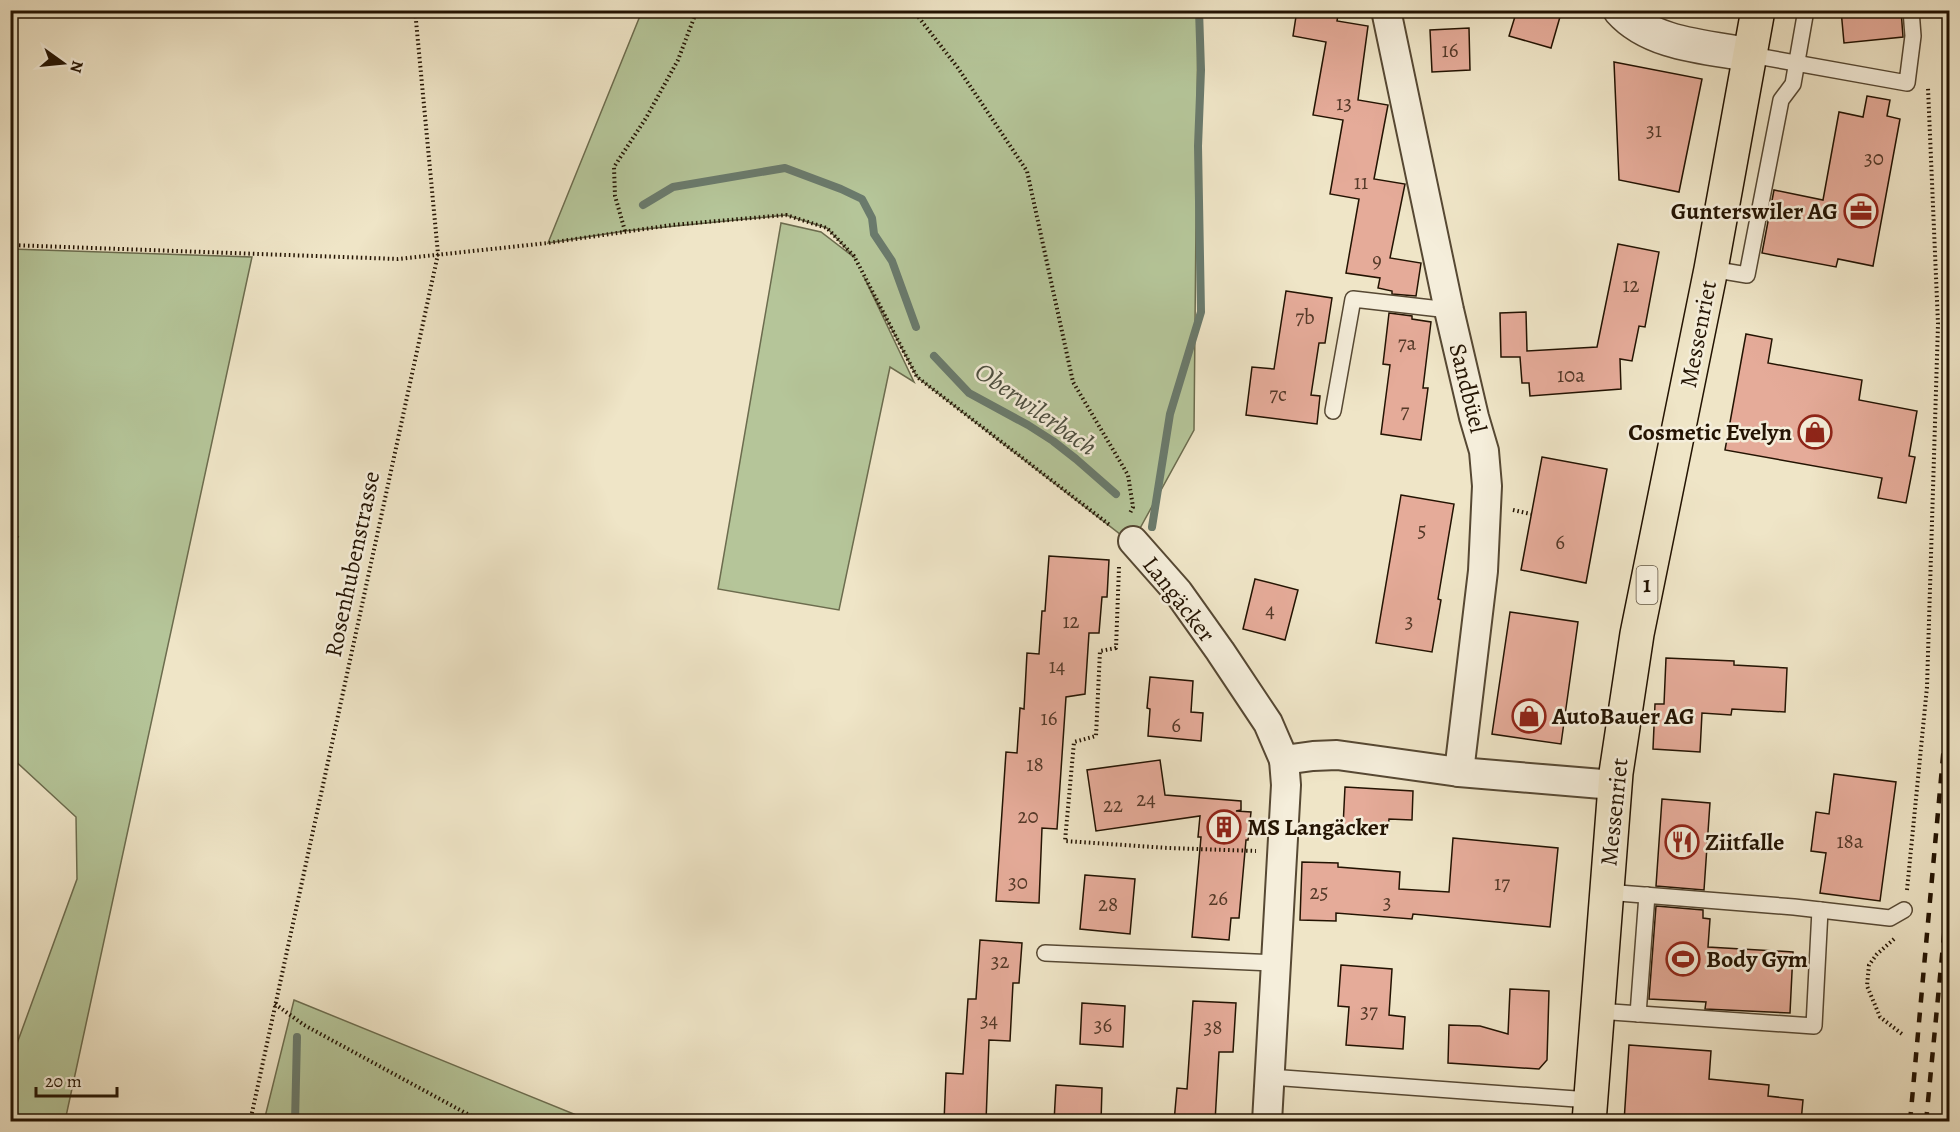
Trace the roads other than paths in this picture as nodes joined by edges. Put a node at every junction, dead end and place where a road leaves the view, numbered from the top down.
1 (1386, 10) edge
2 (1620, 10) edge
3 (1758, 10) edge
4 (1806, 10) edge
5 (1911, 10) edge
6 (1751, 55) junction
7 (1797, 64) junction
8 (1711, 269) junction
9 (1449, 310) junction
10 (1333, 411) dead end
11 (1127, 537) road end
12 (1284, 760) junction
13 (1459, 772) junction
14 (1614, 785) junction
15 (1606, 892) junction
16 (1647, 895) junction
17 (1820, 910) junction
18 (1904, 910) road end
19 (1045, 953) dead end
20 (1275, 963) junction
21 (1597, 1011) junction
22 (1638, 1014) junction
23 (1269, 1077) junction
24 (1589, 1111) edge
25 (1267, 1122) edge

1 - 9 street, Sandbüel
2 - 6 street
3 - 6 main road, Messenriet / 1
4 - 7 lane
5 - 7 lane
6 - 7 lane
6 - 8 main road, Messenriet / 1
7 - 8 lane
8 - 14 main road, Messenriet / 1
9 - 10 lane
9 - 13 street, Sandbüel
11 - 12 street, Langäcker
12 - 13 street
12 - 20 street, Langäcker
13 - 14 street
14 - 15 main road, Messenriet / 1
15 - 16 lane
15 - 21 main road, Messenriet / 1
16 - 17 lane
16 - 22 lane
17 - 18 lane
17 - 22 lane
19 - 20 lane
20 - 23 street, Langäcker
21 - 22 lane
21 - 24 main road, Messenriet / 1
23 - 24 lane
23 - 25 street, Langäcker

